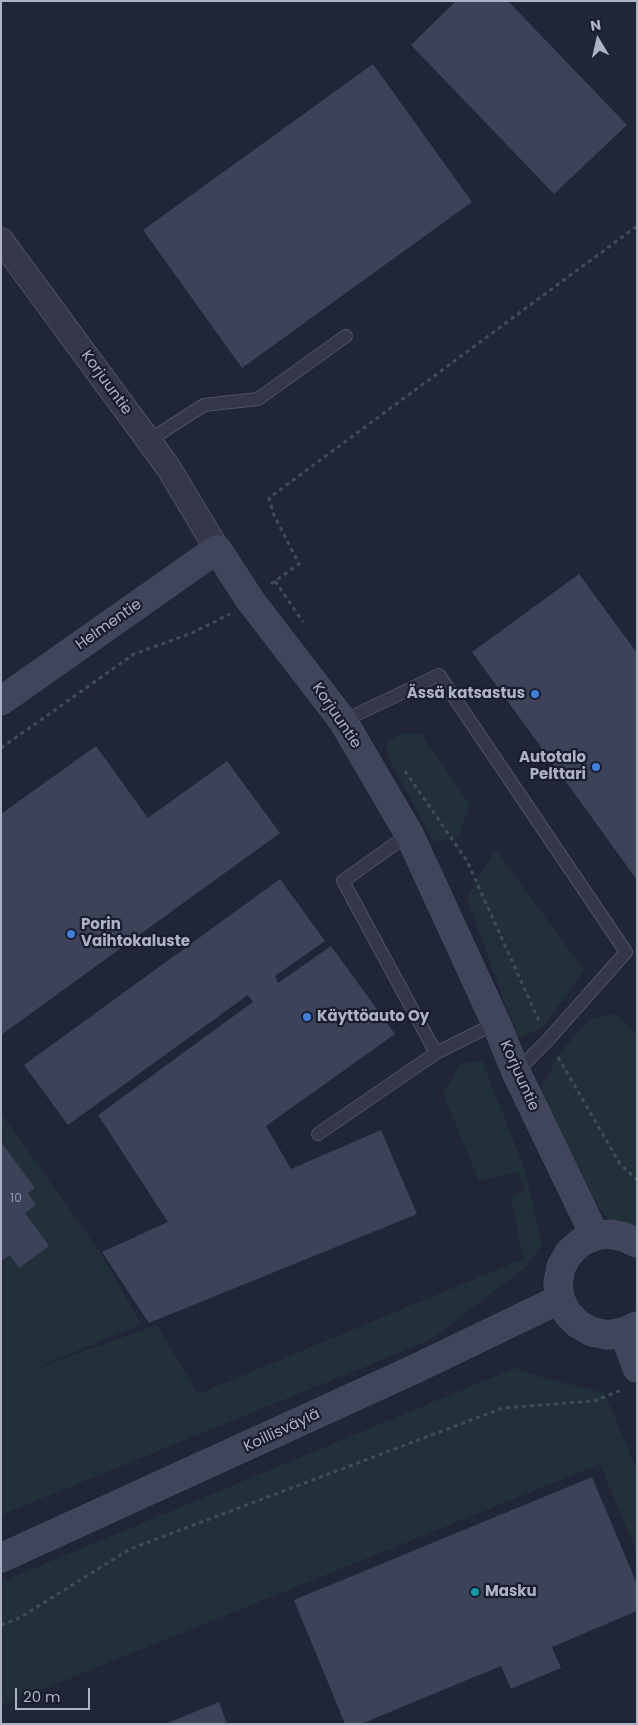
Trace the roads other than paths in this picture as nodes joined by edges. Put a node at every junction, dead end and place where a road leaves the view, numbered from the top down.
1 (1, 240) edge
2 (346, 336) dead end
3 (148, 441) junction
4 (217, 548) junction
5 (1, 701) edge
6 (343, 721) junction
7 (409, 834) junction
8 (496, 1023) junction
9 (436, 1053) junction
10 (516, 1072) junction
11 (318, 1134) dead end
12 (595, 1236) junction
13 (637, 1243) edge
14 (560, 1298) junction
15 (630, 1329) edge
16 (632, 1378) edge
17 (1, 1558) edge

1 - 3 street, Korjuuntie
2 - 3 lane
3 - 4 street, Korjuuntie
4 - 5 street, Helmentie
4 - 6 street, Korjuuntie
6 - 7 street, Korjuuntie
6 - 10 lane
7 - 8 street, Korjuuntie
7 - 9 lane
8 - 9 lane
8 - 10 street, Korjuuntie
9 - 11 lane
10 - 12 street, Korjuuntie
12 - 13 street
12 - 14 street
14 - 15 street
14 - 17 street, Koillisväylä
15 - 16 street

